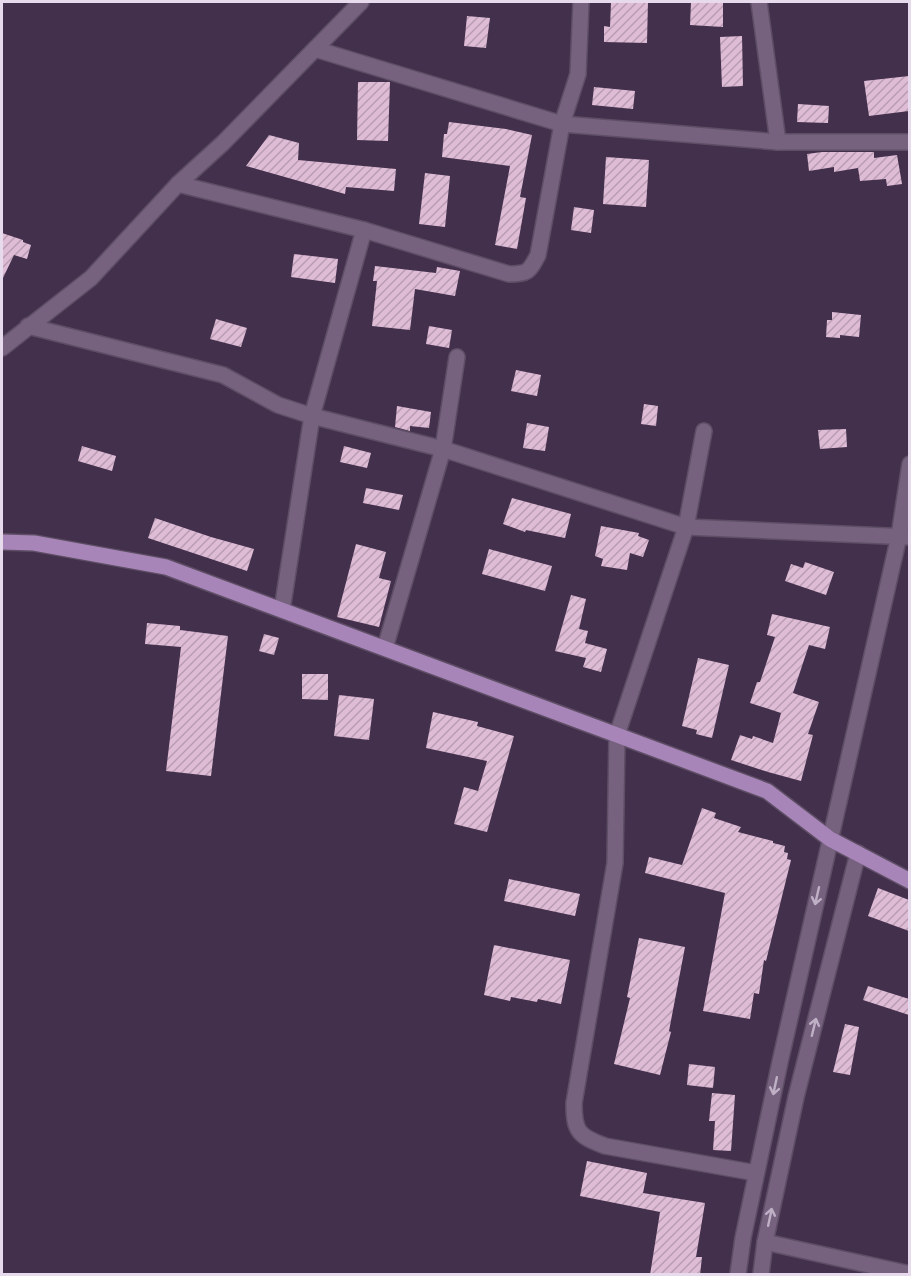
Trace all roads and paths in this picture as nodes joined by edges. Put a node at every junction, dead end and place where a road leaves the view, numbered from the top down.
1 (361, 2) edge
2 (581, 2) edge
3 (759, 2) edge
4 (315, 49) junction
5 (562, 124) junction
6 (778, 142) junction
7 (909, 142) edge
8 (178, 184) junction
9 (364, 230) junction
10 (28, 327) junction
11 (2, 348) edge
12 (457, 357) dead end
13 (312, 416) junction
14 (704, 431) dead end
15 (443, 449) junction
16 (909, 464) edge
17 (686, 527) junction
18 (904, 537) edge
19 (2, 542) edge
20 (282, 610) junction
21 (385, 648) junction
22 (617, 735) junction
23 (830, 839) junction
24 (858, 853) junction
25 (909, 881) edge
26 (756, 1173) junction
27 (765, 1242) junction
28 (909, 1274) edge
29 (738, 1275) edge
30 (761, 1275) edge

1 - 4 street
2 - 5 street
3 - 6 street
4 - 5 street
4 - 8 street
5 - 6 street
5 - 9 street
6 - 7 street
8 - 9 street
8 - 10 street
9 - 13 street
10 - 11 street
10 - 13 street
12 - 15 street
13 - 15 street
13 - 20 street
14 - 17 street
15 - 17 street
15 - 21 street
16 - 18 street
17 - 18 street
17 - 22 street
18 - 23 street
19 - 20 main road
20 - 21 main road
21 - 22 main road
22 - 23 main road
22 - 26 street
23 - 24 main road
23 -> 26 street
24 - 25 main road
27 -> 24 street
26 - 29 street
27 - 28 street
27 - 30 street

